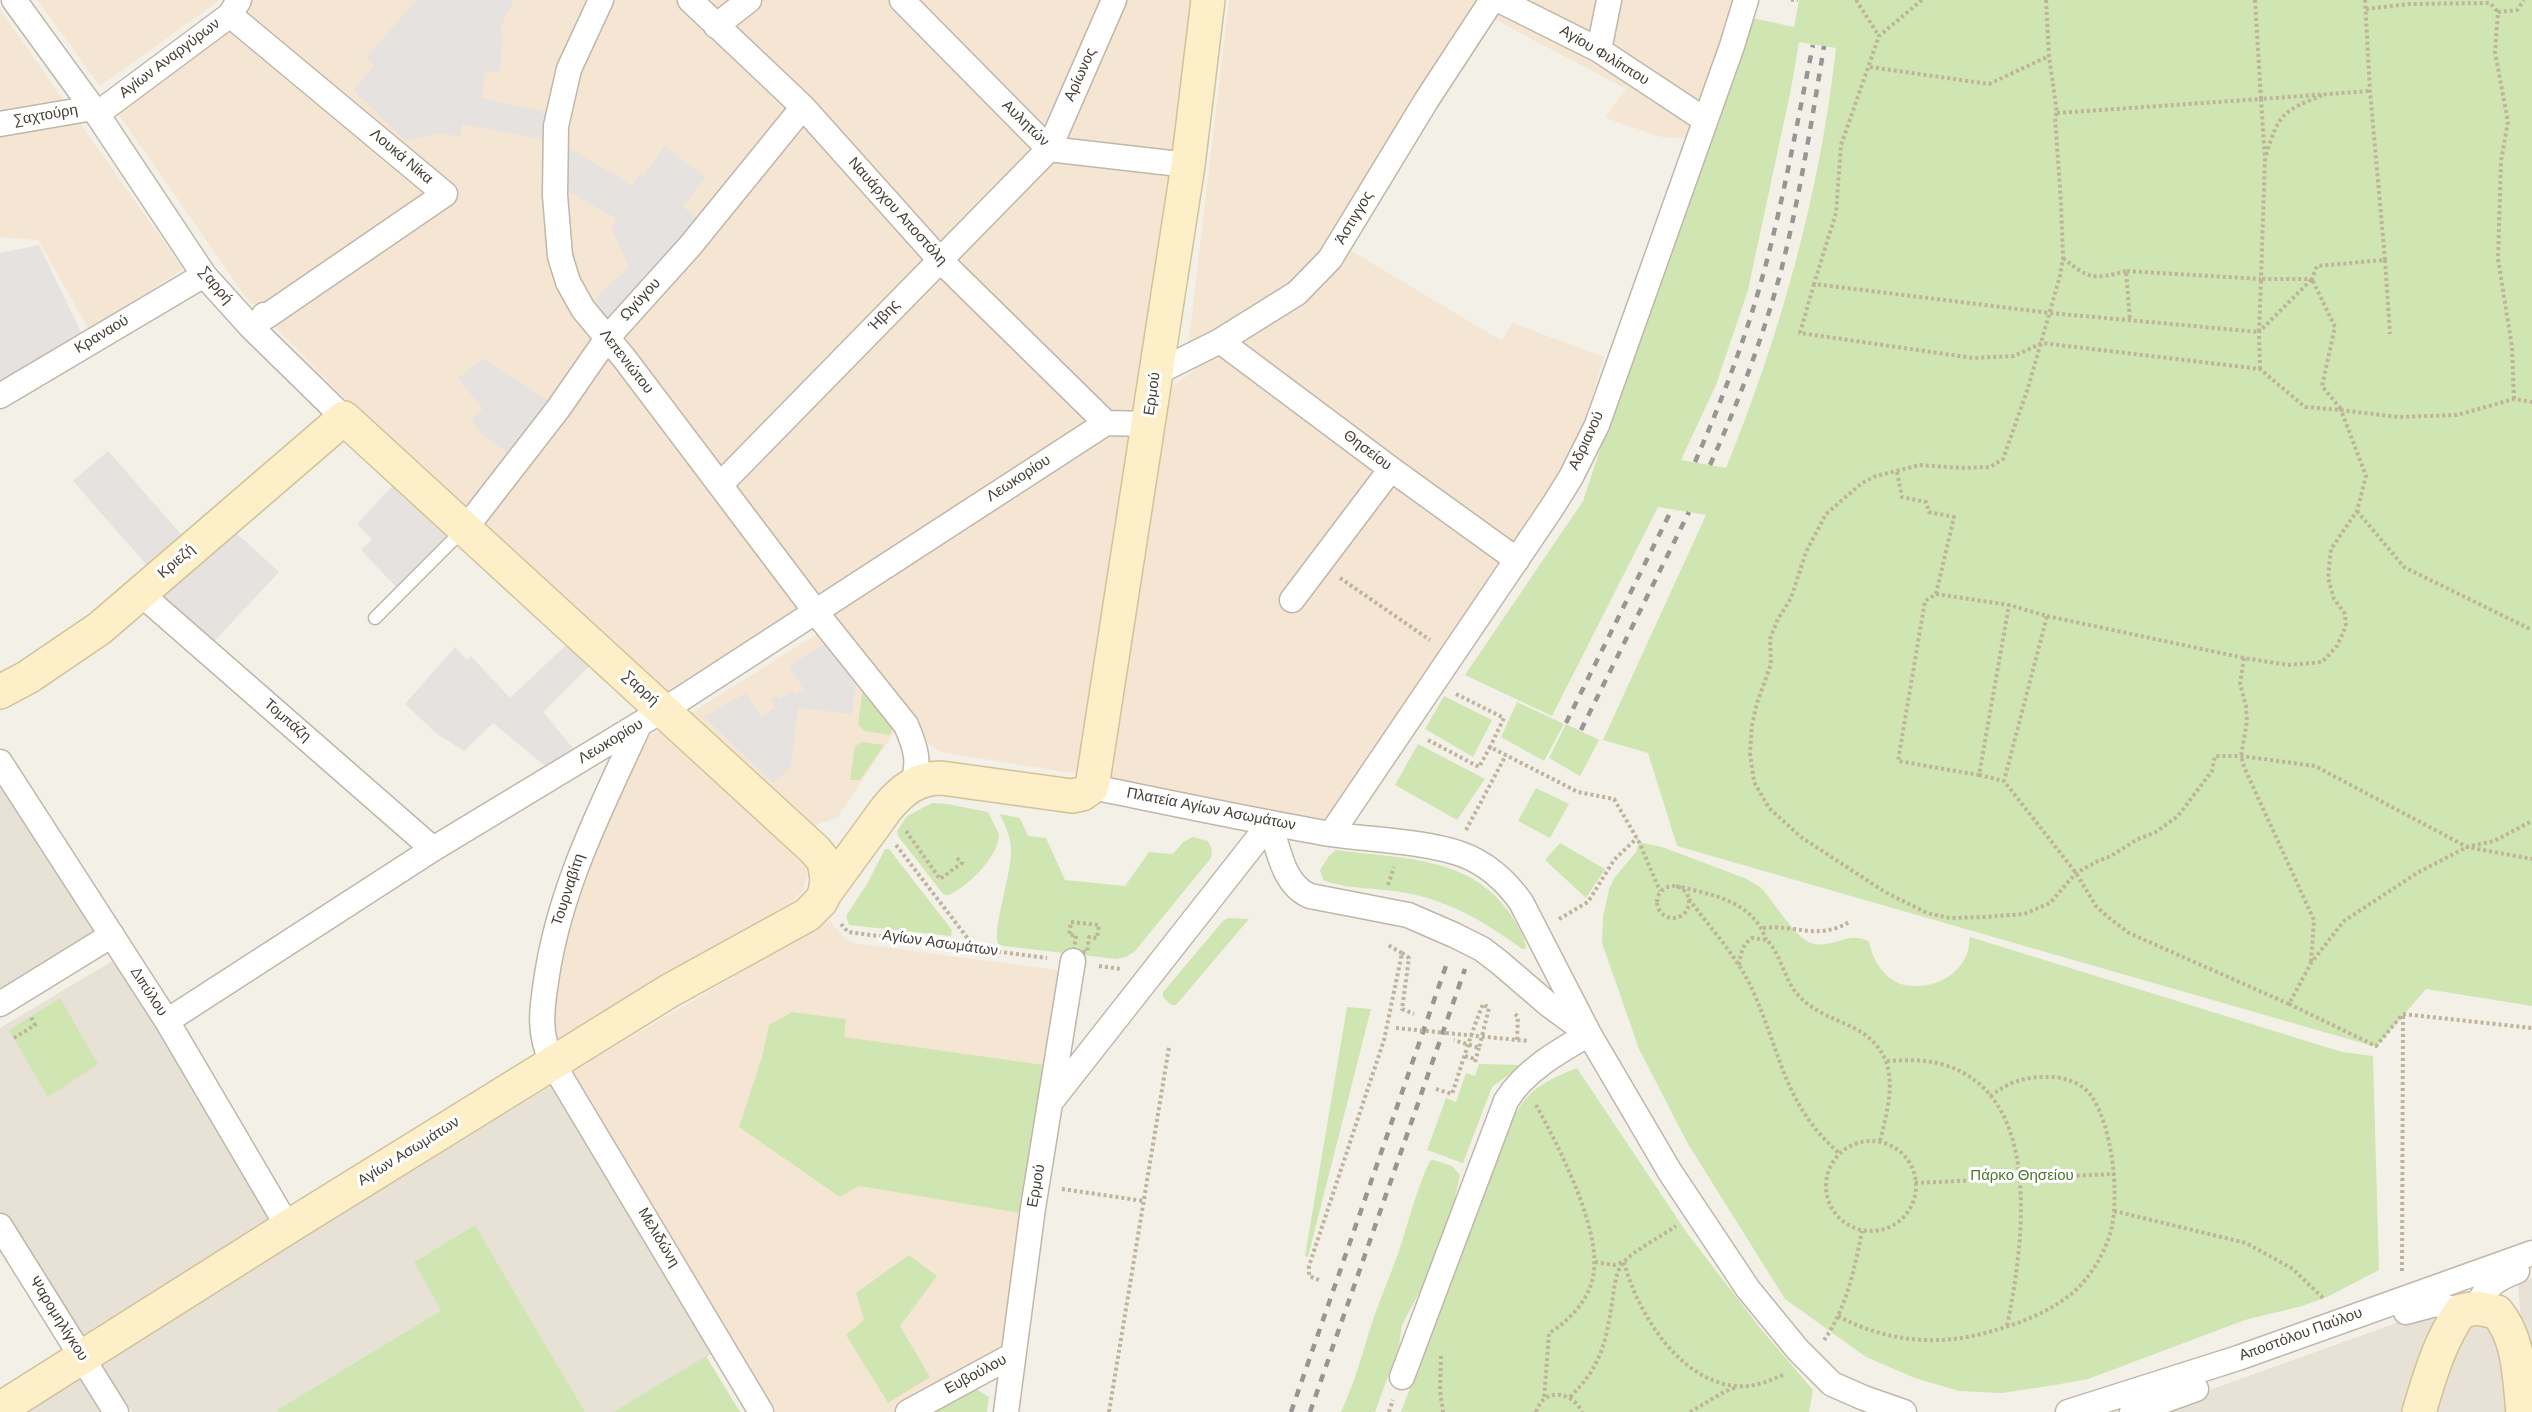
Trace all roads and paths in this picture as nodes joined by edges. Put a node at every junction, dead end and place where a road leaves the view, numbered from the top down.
1 (14, 0) edge
2 (690, 0) edge
3 (749, 0) edge
4 (902, 0) edge
5 (1114, 0) edge
6 (1208, 0) edge
7 (1492, 0) edge
8 (1499, 0) edge
9 (1609, 0) edge
10 (1746, 0) edge
11 (1791, 0) edge
12 (1798, 0) edge
13 (1856, 0) edge
14 (1922, 0) edge
15 (2046, 0) edge
16 (2255, 0) edge
17 (2365, 0) edge
18 (2524, 0) edge
19 (593, 3) edge
20 (234, 8) edge
21 (2366, 9) junction
22 (1543, 10) edge
23 (2498, 12) junction
24 (716, 26) junction
25 (1879, 36) junction
26 (1599, 50) junction
27 (2049, 56) junction
28 (1870, 67) junction
29 (2370, 91) junction
30 (2326, 94) junction
31 (2260, 99) junction
32 (803, 107) junction
33 (95, 111) junction
34 (2057, 113) junction
35 (1705, 120) junction
36 (0, 124) edge
37 (1049, 149) junction
38 (2265, 159) junction
39 (1188, 165) junction
40 (2063, 258) junction
41 (940, 260) junction
42 (2385, 260) junction
43 (2126, 271) junction
44 (204, 275) junction
45 (2261, 279) junction
46 (2312, 279) junction
47 (1814, 284) junction
48 (2050, 313) junction
49 (2130, 320) junction
50 (251, 327) junction
51 (2259, 332) junction
52 (2390, 334) dead end
53 (608, 337) junction
54 (1220, 341) junction
55 (2042, 343) junction
56 (2260, 369) junction
57 (1156, 373) junction
58 (0, 396) edge
59 (2514, 399) junction
60 (2532, 402) edge
61 (2341, 410) junction
62 (345, 418) junction
63 (1106, 423) junction
64 (1149, 424) junction
65 (1391, 469) junction
66 (1897, 472) junction
67 (721, 484) junction
68 (2356, 511) junction
69 (465, 529) junction
70 (1517, 560) junction
71 (1320, 563) junction
72 (140, 593) junction
73 (1936, 594) junction
74 (1292, 600) dead end
75 (2009, 605) junction
76 (815, 610) junction
77 (2047, 616) junction
78 (375, 618) dead end
79 (2532, 630) edge
80 (1451, 655) junction
81 (2244, 658) junction
82 (1433, 683) junction
83 (0, 692) edge
84 (651, 718) junction
85 (1424, 738) dead end
86 (1490, 747) junction
87 (1506, 755) junction
88 (2241, 756) junction
89 (0, 762) edge
90 (1978, 775) junction
91 (915, 777) junction
92 (2004, 781) junction
93 (1092, 787) junction
94 (2532, 821) edge
95 (900, 823) dead end
96 (1270, 823) junction
97 (1467, 826) dead end
98 (1331, 834) junction
99 (1637, 838) junction
100 (894, 842) dead end
101 (1400, 844) junction
102 (2467, 847) junction
103 (433, 849) junction
104 (815, 850) junction
105 (956, 857) dead end
106 (2532, 859) edge
107 (2076, 873) junction
108 (1676, 886) junction
109 (1660, 891) junction
110 (1689, 899) junction
111 (828, 904) junction
112 (1382, 909) junction
113 (1849, 922) dead end
114 (1763, 928) junction
115 (1538, 932) junction
116 (112, 935) junction
117 (1767, 940) junction
118 (1386, 944) dead end
119 (976, 949) junction
120 (1402, 953) junction
121 (1049, 958) dead end
122 (1073, 962) dead end
123 (2311, 963) junction
124 (1739, 965) junction
125 (0, 1004) edge
126 (2289, 1004) junction
127 (27, 1011) dead end
128 (1414, 1014) dead end
129 (2403, 1014) junction
130 (167, 1021) junction
131 (1388, 1023) junction
132 (2532, 1028) edge
133 (1589, 1034) junction
134 (1470, 1035) junction
135 (14, 1038) dead end
136 (1454, 1040) dead end
137 (1523, 1040) dead end
138 (1169, 1047) dead end
139 (1479, 1048) junction
140 (1465, 1057) junction
141 (1887, 1061) junction
142 (553, 1064) junction
143 (1522, 1081) junction
144 (1436, 1089) dead end
145 (1990, 1097) junction
146 (1052, 1101) junction
147 (1880, 1142) junction
148 (1839, 1153) junction
149 (2114, 1174) junction
150 (2021, 1179) junction
151 (1916, 1183) junction
152 (1037, 1186) junction
153 (1144, 1201) junction
154 (2114, 1211) junction
155 (1696, 1213) junction
156 (0, 1226) edge
157 (288, 1227) junction
158 (1862, 1231) junction
159 (2532, 1252) edge
160 (1594, 1262) junction
161 (1624, 1262) junction
162 (2532, 1266) edge
163 (1319, 1280) dead end
164 (2402, 1299) junction
165 (2469, 1310) junction
166 (1838, 1316) junction
167 (2333, 1324) junction
168 (2007, 1327) junction
169 (1441, 1353) dead end
170 (1013, 1355) junction
171 (82, 1358) junction
172 (1807, 1360) junction
173 (1402, 1377) dead end
174 (1737, 1386) junction
175 (1570, 1397) junction
176 (1544, 1399) junction
177 (0, 1409) edge
178 (2136, 1411) edge
179 (116, 1412) edge
180 (761, 1412) edge
181 (908, 1412) edge
182 (1006, 1412) edge
183 (1109, 1412) edge
184 (1443, 1412) edge
185 (1536, 1412) edge
186 (1582, 1412) edge
187 (1690, 1412) edge
188 (1904, 1412) edge
189 (2068, 1412) edge
190 (2419, 1412) edge
191 (2523, 1412) edge

1 - 33 street, Σαρρή
2 - 24 street, Ναυάρχου Αποστόλη
3 - 24 street
4 - 37 street, Αυλητών
5 - 37 street, Αρίωνος
6 - 39 street, Ερμού
7 - 54 street, Άστιγγος
8 - 22 street, Αγίου Φιλίππου
9 - 26 street
10 - 35 street, Αδριανού
11 - 12 path
13 - 25 path
14 - 25 path
15 - 27 path
16 - 31 path
17 - 21 path
18 - 23 path
19 - 53 street, Λεπενιώτου
20 - 33 street, Αγίων Αναργύρων
20 - 50 street, Λουκά Νίκα
21 - 23 path
21 - 29 path
22 - 26 street, Αγίου Φιλίππου
23 - 59 path
24 - 32 street, Ναυάρχου Αποστόλη
25 - 28 path
26 - 35 street, Αγίου Φιλίππου
27 - 28 path
27 - 34 path
28 - 47 path
29 - 30 path
29 - 42 path
30 - 31 path
30 - 38 path
31 - 34 path
31 - 38 path
32 - 41 street, Ναυάρχου Αποστόλη
32 - 53 street, Ωγύγου
33 - 36 street, Σαχτούρη
33 - 44 street, Σαρρή
34 - 40 path
35 - 70 street, Αδριανού
37 - 39 street, Αυλητών
37 - 41 street, Ήβης
38 - 45 path
39 - 57 street, Ερμού
40 - 43 path
40 - 48 path
41 - 63 street, Ναυάρχου Αποστόλη
41 - 67 street, Ήβης
42 - 46 path
42 - 52 path
43 - 45 path
43 - 49 path
44 - 50 street, Σαρρή
44 - 58 street, Κραναού
45 - 46 path
45 - 51 path
46 - 51 path
46 - 61 path
47 - 48 path
47 - 55 path
48 - 49 path
48 - 55 path
49 - 51 path
50 - 62 street, Σαρρή
51 - 56 path
53 - 67 street, Λεπενιώτου
53 - 69 street, Ωγύγου
54 - 57 street, Άστιγγος
54 - 65 street, Θησείου
55 - 56 path
55 - 66 path
56 - 61 path
57 - 64 street, Ερμού
59 - 60 path
59 - 61 path
61 - 68 path
62 - 69 street, Σαρρή
62 - 72 street, Κριεζή
63 - 64 street
63 - 76 street, Λεωκορίου
64 - 93 street, Ερμού
65 - 70 street, Θησείου
65 - 71 street
66 - 73 path
66 - 107 path
67 - 76 street, Λεπενιώτου
68 - 79 path
68 - 81 path
69 - 78 lane
69 - 84 street, Σαρρή
70 - 80 street, Αδριανού
71 - 74 street
71 - 80 path
72 - 83 street, Κριεζή
72 - 103 street, Τομπάζη
73 - 75 path
73 - 90 path
75 - 77 path
75 - 90 path
76 - 84 street, Λεωκορίου
76 - 91 street, Λεπενιώτου
77 - 81 path
77 - 92 path
80 - 82 street, Αδριανού
81 - 88 path
82 - 86 path
82 - 98 street, Αδριανού
84 - 103 street, Λεωκορίου
84 - 104 street, Σαρρή
84 - 142 street, Τουρναβίτη
85 - 86 path
86 - 87 path
87 - 97 path
87 - 99 path
88 - 102 path
88 - 107 path
88 - 123 path
89 - 116 street, Διπύλου
90 - 92 path
91 - 93 street, Πλατεία Αγίων Ασωμάτων
91 - 104 street, Πλατεία Αγίων Ασωμάτων
91 - 111 street
92 - 107 path
93 - 96 street, Πλατεία Αγίων Ασωμάτων
94 - 102 path
95 - 105 path
96 - 98 street, Πλατεία Αγίων Ασωμάτων
96 - 112 street
96 - 146 street
98 - 101 street, Πλατεία Αγίων Ασωμάτων
99 - 109 path
99 - 115 path
100 - 119 path
101 - 112 path
101 - 115 street, Πλατεία Αγίων Ασωμάτων
102 - 106 path
102 - 123 path
103 - 130 street, Λεωκορίου
104 - 111 street
107 - 126 path
108 - 109 path
108 - 110 path
108 - 114 path
109 - 110 path
110 - 124 path
111 - 119 path, Αγίων Ασωμάτων
111 - 142 street, Αγίων Ασωμάτων
112 - 133 street
113 - 114 path
114 - 117 path
115 - 133 street, Πλατεία Αγίων Ασωμάτων
116 - 125 street
116 - 130 street, Διπύλου
117 - 124 path
117 - 141 path
118 - 120 path
119 - 121 path, Αγίων Ασωμάτων
120 - 128 path
120 - 131 path
122 - 146 street, Ερμού
123 - 126 path
124 - 148 path
126 - 129 path
127 - 135 path
129 - 132 path
129 - 164 path
130 - 157 street, Διπύλου
131 - 134 path, bridge
131 - 163 path
133 - 143 street
133 - 155 street, Πλατεία Αγίων Ασωμάτων
134 - 137 path
134 - 139 path
134 - 140 path
136 - 139 path
138 - 153 path
139 - 140 path
140 - 144 path
141 - 145 path
141 - 147 path
142 - 157 street, Αγίων Ασωμάτων
142 - 180 street, Μελιδώνη
143 - 160 path
143 - 173 street
145 - 149 path
145 - 150 path
146 - 152 street, Ερμού
147 - 148 path
147 - 151 path
148 - 158 path
149 - 150 path
149 - 154 path
150 - 151 path
150 - 168 path
151 - 158 path
152 - 153 path
152 - 170 street, Ερμού
153 - 183 path
154 - 167 path
154 - 168 path
155 - 161 path
155 - 172 street, Πλατεία Αγίων Ασωμάτων
156 - 171 street, Ψαρομηλίγκου
157 - 171 street, Αγίων Ασωμάτων
158 - 166 path
159 - 164 street, Αποστόλου Παύλου
160 - 161 path
160 - 176 path
161 - 174 path
161 - 175 path
162 - 165 street
164 - 167 street, Αποστόλου Παύλου
165 - 178 street, Αποστόλου Παύλου
165 - 190 street
165 - 191 street
166 - 168 path
166 - 172 path
167 - 189 street, Αποστόλου Παύλου
169 - 184 path
170 - 181 street, Ευβούλου
170 - 182 street, Ερμού
171 - 177 street, Αγίων Ασωμάτων
171 - 179 street, Ψαρομηλίγκου
172 - 174 path
172 - 188 street, Πλατεία Αγίων Ασωμάτων
174 - 187 path
175 - 176 path
175 - 186 path
176 - 185 path

